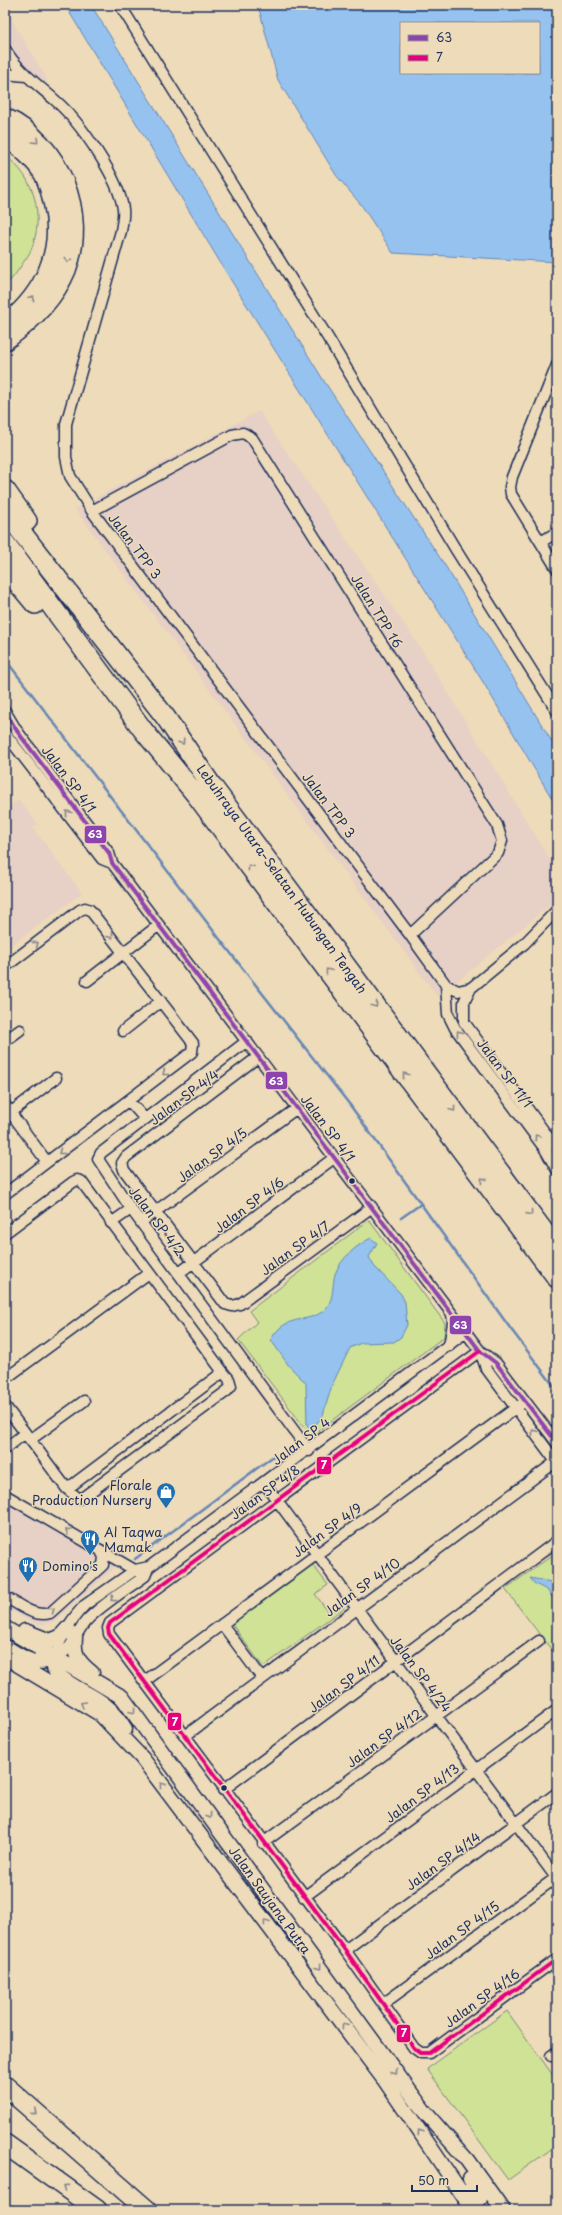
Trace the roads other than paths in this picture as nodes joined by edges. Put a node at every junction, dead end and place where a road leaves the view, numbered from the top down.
1 (120, 5) edge
2 (5, 49) edge
3 (5, 74) edge
4 (26, 76) junction
5 (5, 118) edge
6 (5, 136) edge
7 (5, 326) edge
8 (5, 340) edge
9 (557, 365) edge
10 (5, 490) edge
11 (5, 511) edge
12 (92, 511) junction
13 (557, 532) edge
14 (541, 542) junction
15 (5, 543) edge
16 (5, 568) edge
17 (557, 568) edge
18 (5, 711) edge
19 (557, 711) edge
20 (166, 718) junction
21 (143, 730) junction
22 (5, 733) edge
23 (112, 863) junction
24 (557, 910) edge
25 (159, 925) junction
26 (410, 935) junction
27 (123, 952) junction
28 (5, 967) edge
29 (87, 981) dead end
30 (446, 985) junction
31 (471, 988) junction
32 (162, 1001) junction
33 (20, 1030) dead end
34 (123, 1031) dead end
35 (5, 1041) edge
36 (246, 1041) junction
37 (258, 1057) junction
38 (56, 1078) dead end
39 (129, 1101) junction
40 (297, 1108) junction
41 (7, 1112) edge
42 (145, 1119) junction
43 (557, 1149) edge
44 (334, 1158) junction
45 (47, 1162) junction
46 (557, 1170) edge
47 (5, 1194) edge
48 (372, 1207) junction
49 (131, 1209) junction
50 (155, 1213) junction
51 (141, 1222) junction
52 (111, 1223) junction
53 (5, 1233) edge
54 (557, 1249) edge
55 (193, 1263) junction
56 (149, 1273) junction
57 (179, 1273) junction
58 (557, 1278) edge
59 (452, 1314) junction
60 (466, 1332) junction
61 (449, 1346) junction
62 (480, 1351) junction
63 (223, 1372) junction
64 (5, 1379) edge
65 (84, 1401) dead end
66 (525, 1401) junction
67 (5, 1406) edge
68 (515, 1407) junction
69 (28, 1436) junction
70 (557, 1443) edge
71 (5, 1449) edge
72 (309, 1450) junction
73 (557, 1462) edge
74 (265, 1484) junction
75 (67, 1489) junction
76 (5, 1495) edge
77 (276, 1500) junction
78 (557, 1541) edge
79 (101, 1551) junction
80 (317, 1554) junction
81 (135, 1570) junction
82 (147, 1572) junction
83 (5, 1597) edge
84 (356, 1608) junction
85 (5, 1621) edge
86 (222, 1624) junction
87 (5, 1628) edge
88 (72, 1633) junction
89 (540, 1641) dead end
90 (5, 1646) edge
91 (5, 1657) edge
92 (56, 1658) junction
93 (396, 1661) junction
94 (262, 1678) junction
95 (145, 1681) junction
96 (112, 1690) junction
97 (557, 1710) edge
98 (436, 1716) junction
99 (185, 1736) junction
100 (142, 1758) junction
101 (476, 1769) junction
102 (223, 1790) junction
103 (557, 1793) edge
104 (516, 1824) junction
105 (263, 1844) junction
106 (557, 1878) edge
107 (304, 1897) junction
108 (345, 1950) junction
109 (557, 1959) edge
110 (383, 2004) junction
111 (5, 2086) edge
112 (424, 2111) junction
113 (5, 2144) edge
114 (430, 2146) junction
115 (97, 2210) edge
116 (147, 2210) edge
117 (473, 2210) edge
118 (489, 2210) edge
119 (493, 2210) edge
120 (503, 2210) edge

1 - 19 street
2 - 4 street, Jalan TPP 3
3 - 4 street
4 - 12 street, Jalan TPP 3
5 -> 8 highway
7 -> 6 highway
9 - 14 street
10 - 20 highway
11 - 20 highway, Lebuhraya Utara–Selatan Hubungan Tengah
12 - 26 street, Jalan TPP 3
12 - 26 street, Jalan TPP 16
13 - 14 street
14 - 17 street
15 - 21 highway, Lebuhraya Utara–Selatan Hubungan Tengah
16 - 21 highway
18 - 23 street, Jalan SP 4/1
20 -> 54 highway, Lebuhraya Utara–Selatan Hubungan Tengah
58 -> 21 highway, Lebuhraya Utara–Selatan Hubungan Tengah
23 -> 22 street, Jalan SP 4/1
23 - 25 street, Jalan SP 4/1
24 - 31 street
25 - 27 street
25 - 36 street, Jalan SP 4/1
26 - 30 street, Jalan TPP 3
28 -> 27 street
27 - 29 street
27 - 32 street
30 - 31 street
46 -> 30 street, Jalan SP 11/1
31 - 43 street, Jalan SP 11/1
32 - 34 street
32 -> 39 street
33 - 35 street
36 - 37 street, Jalan SP 4/1
36 - 42 street, Jalan SP 4/2
37 - 40 street, Jalan SP 4/1
37 - 50 street, Jalan SP 4/4
38 - 41 street
39 - 42 street
39 -> 45 street
40 - 44 street, Jalan SP 4/1
40 - 50 street, Jalan SP 4/5
41 - 45 street
42 - 49 street, Jalan SP 4/2
44 - 48 street, Jalan SP 4/1
44 - 55 street, Jalan SP 4/6
45 - 47 street
48 - 55 street, Jalan SP 4/7
48 - 59 street, Jalan SP 4/1
49 - 51 street, Jalan SP 4/2
49 - 52 street
50 - 51 street, Jalan SP 4/5
50 - 55 street
51 - 57 street, Jalan SP 4/2
52 - 53 street
52 - 56 street
55 - 57 street, Jalan SP 4/6
56 - 63 street
56 - 64 street
57 - 72 street, Jalan SP 4/2
59 - 60 street, Jalan SP 4/1
59 - 61 street
60 - 61 street, Jalan SP 4
60 - 62 street, Jalan SP 4/1
61 - 72 street, Jalan SP 4
62 - 66 street, Jalan SP 4/1
62 - 68 street, Jalan SP 4/1
62 - 77 street, Jalan SP 4/8
63 - 75 street
63 - 75 street
65 - 69 street
66 - 68 street, Jalan SP 4/9
66 - 70 street, Jalan SP 4/1
67 - 69 street
73 -> 68 street, Jalan SP 4/1
68 - 80 street, Jalan SP 4/9
69 - 71 street
69 - 75 street
72 - 74 street, Jalan SP 4
73 - 84 street, Jalan SP 4/10
74 - 77 street, Jalan SP 4/24
74 - 82 street, Jalan SP 4
79 -> 76 street
77 - 80 street, Jalan SP 4/24
77 - 95 street, Jalan SP 4/8
78 - 93 street, Jalan SP 4/11
79 - 81 street
83 -> 79 street
80 - 84 street, Jalan SP 4/24
80 - 86 street, Jalan SP 4/9
81 - 82 street, Jalan SP 4
81 - 88 street, Jalan SP 4
82 -> 88 street, Jalan SP 4
84 - 93 street, Jalan SP 4/24
84 - 94 street, Jalan SP 4/10
85 - 88 main road
86 - 94 street
86 - 95 street, Jalan SP 4/9
87 - 92 main road, Jalan Saujana Putra
88 - 92 street, Jalan SP 4
88 - 96 main road
89 - 98 street, Jalan SP 4/12
90 - 92 main road
100 -> 91 main road, Jalan Saujana Putra
92 - 96 main road, Jalan Saujana Putra
92 - 100 main road
93 - 98 street, Jalan SP 4/24
93 - 102 street, Jalan SP 4/11
94 - 99 street, Jalan SP 4/10
95 - 99 street
96 -> 112 main road, Jalan Saujana Putra
97 - 101 street, Jalan SP 4/13
98 - 101 street, Jalan SP 4/24
98 - 105 street, Jalan SP 4/12
99 - 102 street
114 -> 100 main road, Jalan Saujana Putra
101 - 104 street, Jalan SP 4/24
101 - 107 street, Jalan SP 4/13
102 - 105 street
103 - 104 street, Jalan SP 4/14
104 - 106 street, Jalan SP 4/24
104 - 108 street, Jalan SP 4/14
105 - 107 street
106 - 110 street, Jalan SP 4/15
107 - 108 street
108 - 110 street
109 - 110 street, Jalan SP 4/16
111 -> 116 highway
112 - 114 main road
112 - 120 main road, Jalan Saujana Putra
115 -> 113 highway
114 - 117 main road, Jalan Saujana Putra
118 - 119 main road

